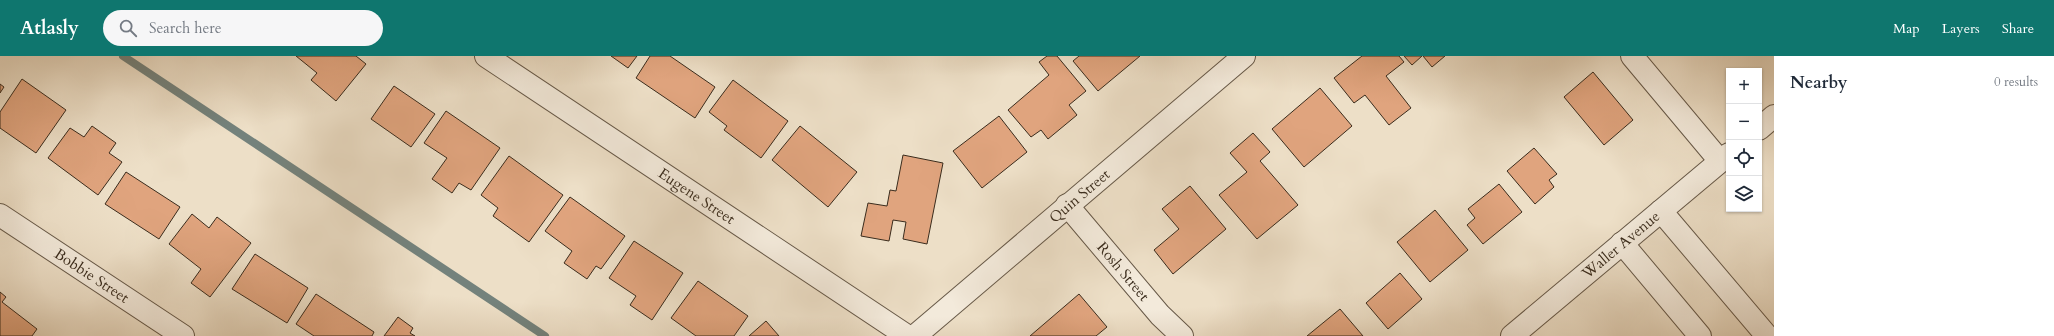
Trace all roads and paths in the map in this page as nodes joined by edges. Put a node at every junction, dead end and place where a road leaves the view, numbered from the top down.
1 (486, 56) edge
2 (1244, 56) edge
3 (1632, 56) edge
4 (1774, 116) edge
5 (1762, 126) edge
6 (1725, 158) edge
7 (1067, 205) junction
8 (1661, 211) junction
9 (0, 215) edge
10 (1622, 244) junction
11 (183, 336) edge
12 (907, 336) edge
13 (915, 336) edge
14 (1182, 336) edge
15 (1512, 336) edge
16 (1700, 336) edge
17 (1767, 336) edge

1 - 12 street, Eugene Street
2 - 7 street, Quin Street
3 - 6 street
4 - 5 street
6 - 8 street, Waller Avenue
7 - 13 street, Quin Street
7 - 14 street, Rosh Street
8 - 10 street, Waller Avenue
8 - 17 street
9 - 11 street, Bobbie Street
10 - 15 street, Waller Avenue
10 - 16 street

